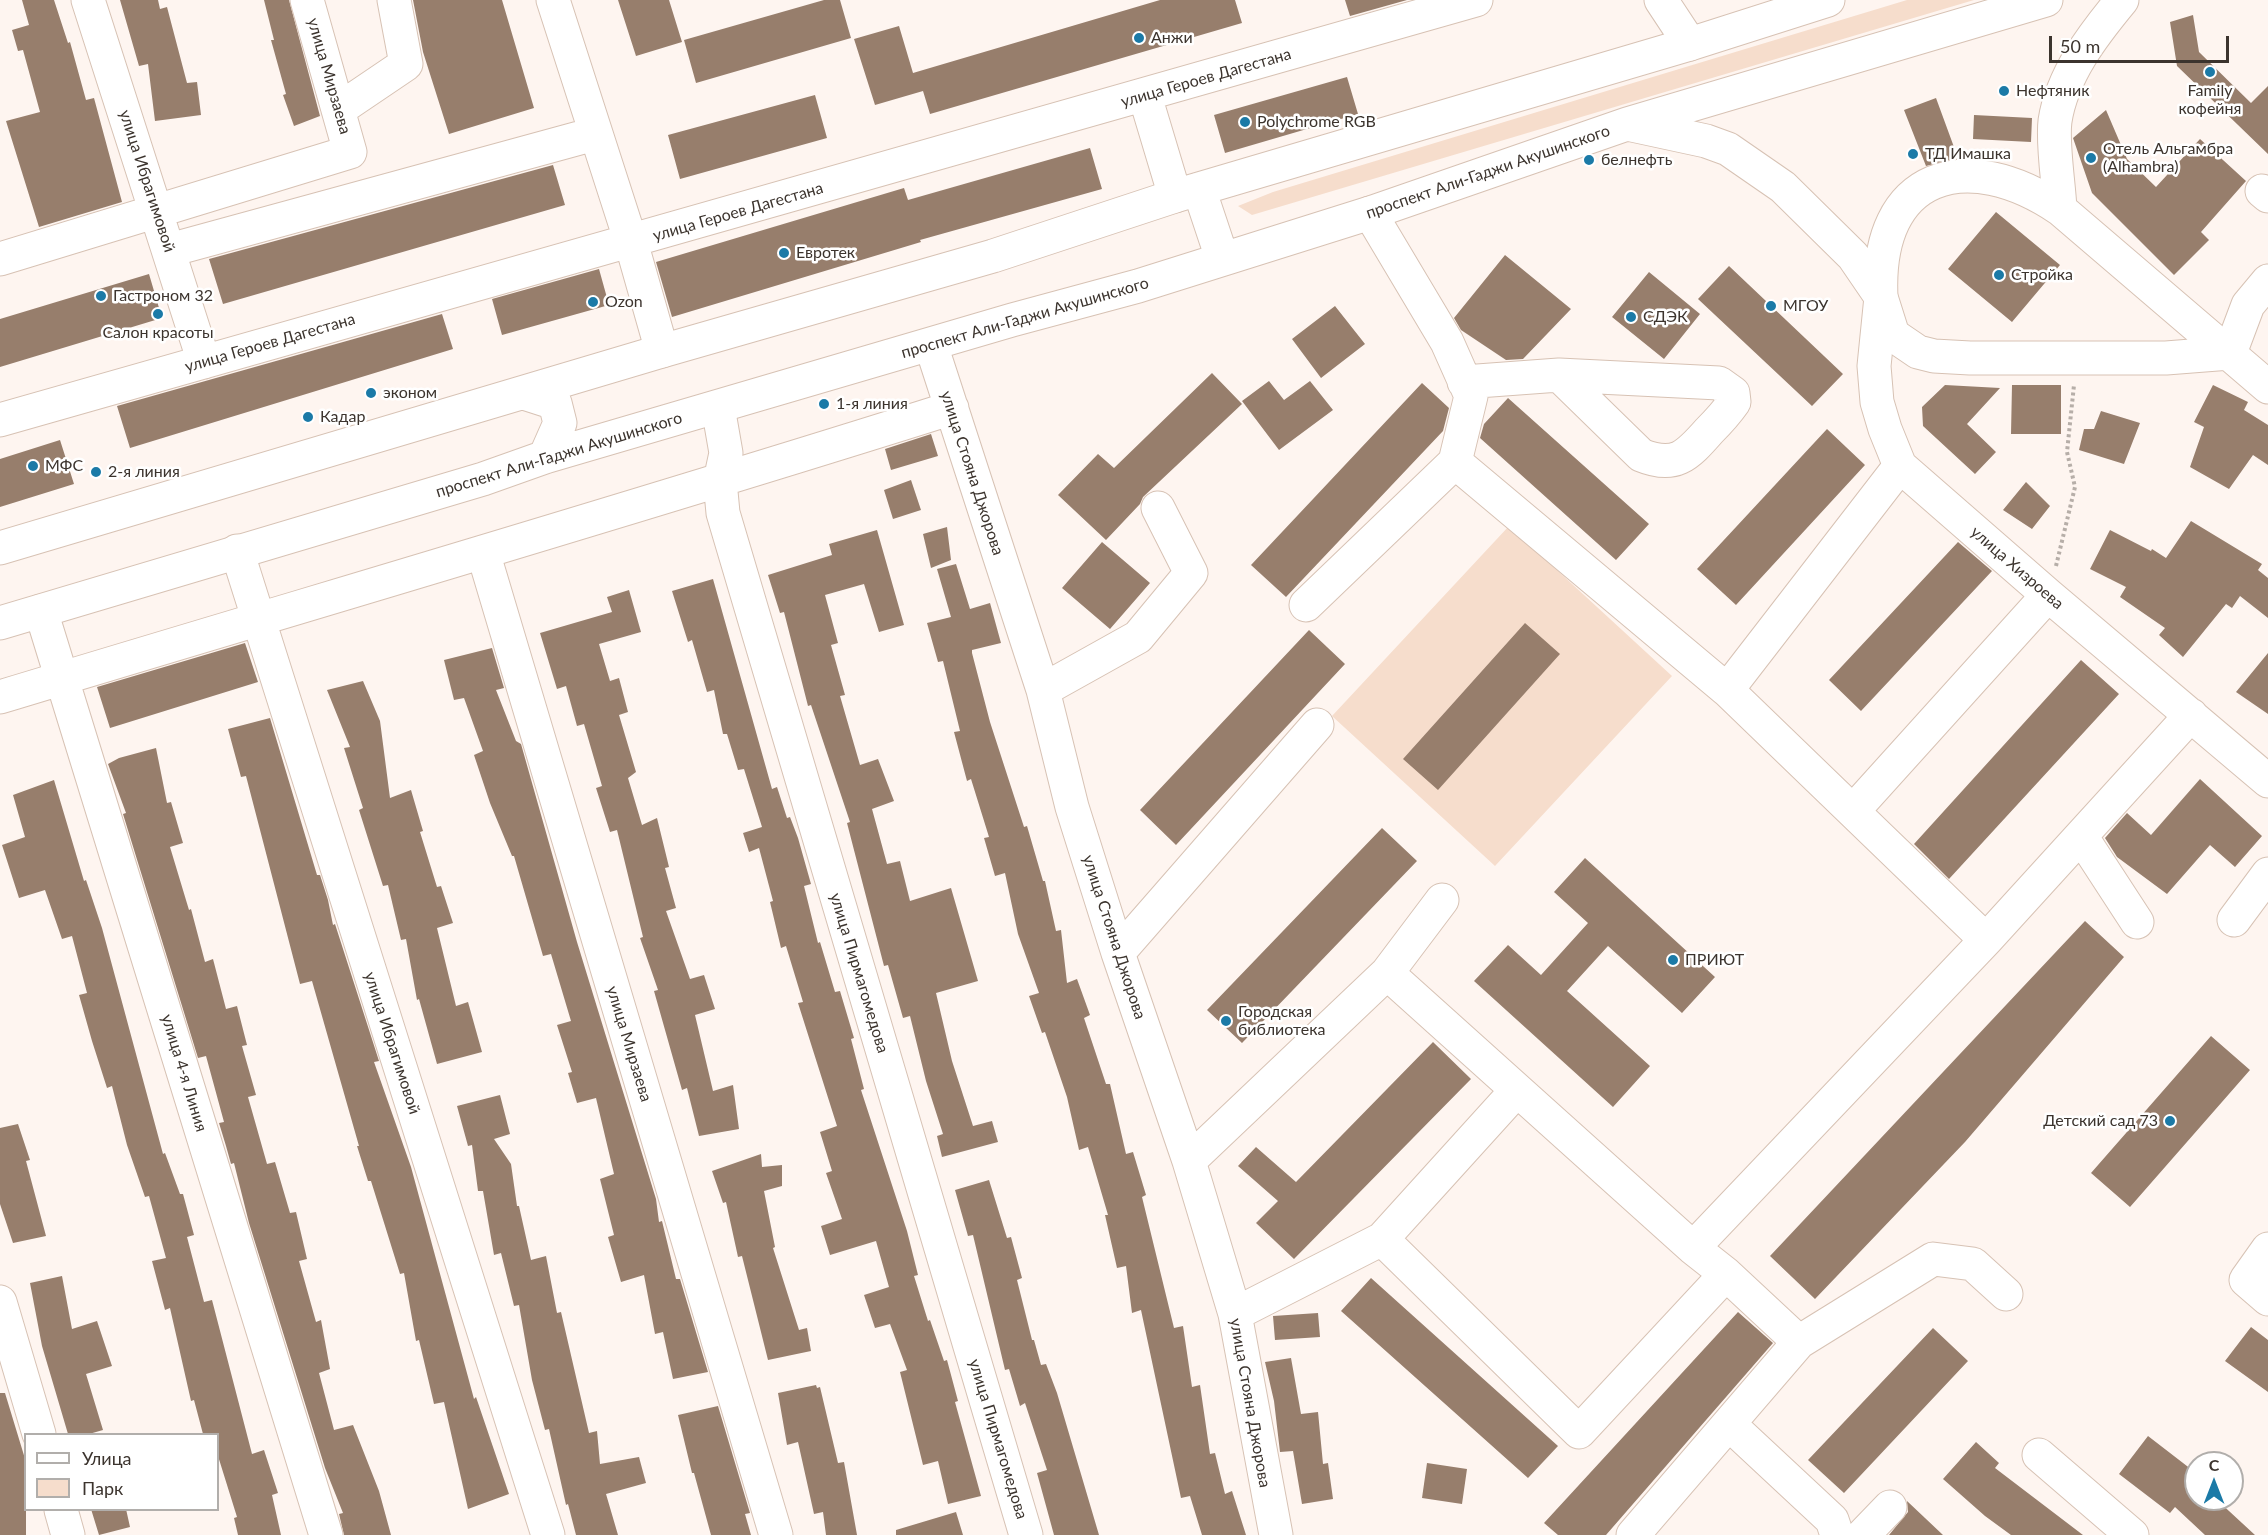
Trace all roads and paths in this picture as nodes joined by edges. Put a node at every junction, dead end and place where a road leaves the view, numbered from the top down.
1 (88, 0) edge
2 (307, 0) edge
3 (394, 0) edge
4 (553, 0) edge
5 (1476, 0) edge
6 (1661, 0) edge
7 (1828, 0) edge
8 (2046, 0) edge
9 (2122, 0) edge
10 (1690, 44) junction
11 (1145, 96) junction
12 (338, 110) junction
13 (1627, 124) junction
14 (594, 134) junction
15 (1187, 192) junction
16 (2060, 209) junction
17 (158, 212) junction
18 (1370, 213) junction
19 (631, 242) junction
20 (170, 250) junction
21 (1222, 258) junction
22 (0, 259) edge
23 (2268, 281) edge
24 (1881, 297) junction
25 (931, 345) junction
26 (662, 351) junction
27 (2229, 353) junction
28 (2077, 358) junction
29 (204, 362) junction
30 (1559, 375) junction
31 (1464, 382) junction
32 (2268, 387) edge
33 (524, 393) junction
34 (718, 407) junction
35 (951, 408) junction
36 (0, 420) edge
37 (545, 457) junction
38 (1455, 462) junction
39 (1900, 466) junction
40 (720, 481) junction
41 (1158, 508) dead end
42 (0, 548) edge
43 (237, 551) junction
44 (483, 552) junction
45 (2048, 595) junction
46 (1306, 605) dead end
47 (41, 610) junction
48 (258, 617) junction
49 (0, 623) edge
50 (62, 678) junction
51 (1043, 690) junction
52 (1727, 690) junction
53 (0, 697) edge
54 (2191, 715) junction
55 (1317, 725) dead end
56 (2268, 782) edge
57 (1853, 811) junction
58 (2081, 836) junction
59 (2268, 874) edge
60 (1442, 900) dead end
61 (2234, 920) dead end
62 (2137, 922) dead end
63 (1986, 940) junction
64 (1118, 953) junction
65 (1387, 974) junction
66 (1517, 1090) junction
67 (1189, 1161) junction
68 (1382, 1239) junction
69 (1692, 1248) junction
70 (2268, 1249) edge
71 (1726, 1274) junction
72 (2006, 1294) dead end
73 (2268, 1299) edge
74 (0, 1302) edge
75 (1235, 1314) junction
76 (1799, 1342) junction
77 (1729, 1424) junction
78 (39, 1433) edge
79 (2039, 1455) dead end
80 (1890, 1507) dead end
81 (62, 1511) edge
82 (1844, 1534) edge
83 (68, 1535) edge
84 (326, 1535) edge
85 (548, 1535) edge
86 (776, 1535) edge
87 (1026, 1535) edge
88 (1276, 1535) edge
89 (1633, 1535) edge
90 (2132, 1535) edge

1 - 17 street, улица Ибрагимовой
2 - 12 street, улица Мирзаева
3 - 12 street
4 - 14 street
5 - 11 street, улица Героев Дагестана
6 - 10 street
7 - 10 street
8 - 13 street, проспект Али-Гаджи Акушинского
9 - 16 street
10 - 15 street
11 - 15 street
11 - 19 street, улица Героев Дагестана
12 - 17 street, улица Мирзаева
13 - 18 street, проспект Али-Гаджи Акушинского
13 - 24 street
14 - 19 street
14 - 20 street
15 - 21 street
15 - 26 street
16 - 24 street
16 - 27 street
17 - 20 street, улица Ибрагимовой
17 - 22 street
18 - 21 street, проспект Али-Гаджи Акушинского
18 - 31 street
19 - 26 street
19 - 29 street, улица Героев Дагестана
20 - 29 street, улица Ибрагимовой
21 - 25 street, проспект Али-Гаджи Акушинского
23 - 27 street
24 - 28 street
24 - 39 street, улица Хизроева
25 - 34 street, проспект Али-Гаджи Акушинского
25 - 35 street, улица Стояна Джорова
26 - 33 street
27 - 28 street
27 - 32 street
28 - 45 path
29 - 36 street, улица Героев Дагестана
30 - 30 street
30 - 31 street
31 - 38 street
33 - 37 street
33 - 42 street
34 - 37 street, проспект Али-Гаджи Акушинского
34 - 40 street, улица Пирмагомедова
35 - 40 street
35 - 51 street, улица Стояна Джорова
37 - 43 street, проспект Али-Гаджи Акушинского
38 - 46 street
38 - 52 street
39 - 45 street, улица Хизроева
39 - 52 street
40 - 44 street
40 - 87 street, улица Пирмагомедова
41 - 51 street
43 - 47 street, проспект Али-Гаджи Акушинского
43 - 48 street, улица Ибрагимовой
44 - 48 street
44 - 86 street, улица Мирзаева
45 - 54 street, улица Хизроева
45 - 57 street
47 - 49 street, проспект Али-Гаджи Акушинского
47 - 50 street, улица 4-я Линия
48 - 50 street
48 - 85 street, улица Ибрагимовой
50 - 53 street
50 - 84 street, улица 4-я Линия
51 - 64 street, улица Стояна Джорова
52 - 57 street
54 - 56 street, улица Хизроева
54 - 58 street
55 - 64 street
57 - 63 street
58 - 62 street
58 - 63 street
59 - 61 street
60 - 65 street
63 - 69 street
64 - 67 street, улица Стояна Джорова
65 - 66 street
65 - 67 street
66 - 68 street
66 - 69 street
67 - 75 street, улица Стояна Джорова
68 - 71 street
68 - 75 street
69 - 71 street
70 - 73 street
71 - 76 street
72 - 76 street
74 - 78 street
75 - 88 street, улица Стояна Джорова
76 - 77 street
77 - 82 street
77 - 89 street
79 - 90 street
80 - 82 street
81 - 83 street

